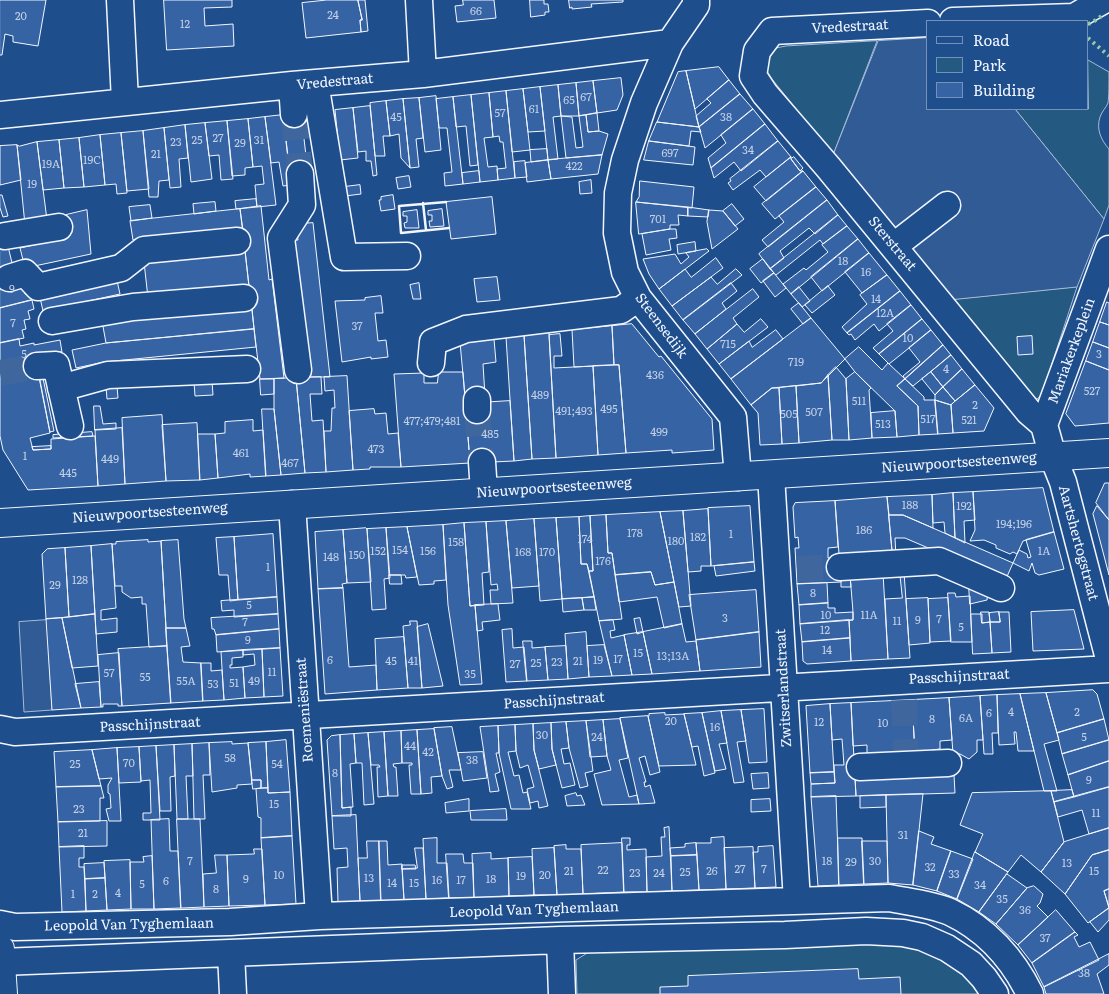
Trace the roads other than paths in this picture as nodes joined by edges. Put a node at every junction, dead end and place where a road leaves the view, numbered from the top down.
1 (120, 0) edge
2 (418, 0) edge
3 (696, 0) edge
4 (1104, 0) edge
5 (983, 20) edge
6 (926, 23) edge
7 (772, 31) joint
8 (670, 43) junction
9 (423, 74) junction
10 (303, 84) junction
11 (125, 101) junction
12 (0, 114) edge
13 (294, 114) tunnel mouth
14 (300, 174) tunnel mouth
15 (948, 205) dead end
16 (59, 227) dead end
17 (6, 236) dead end
18 (237, 241) dead end
19 (894, 246) junction
20 (408, 256) dead end
21 (1108, 258) edge
22 (121, 268) junction
23 (9, 278) dead end
24 (244, 298) dead end
25 (638, 298) junction
26 (133, 307) junction
27 (52, 321) dead end
28 (431, 363) dead end
29 (37, 366) tunnel mouth
30 (248, 369) dead end
31 (298, 370) dead end
32 (62, 388) junction
33 (1044, 425) junction
34 (70, 426) dead end
35 (1109, 454) edge
36 (1053, 457) junction
37 (482, 462) tunnel mouth
38 (771, 475) junction
39 (738, 476) junction
40 (484, 492) junction
41 (292, 504) junction
42 (0, 523) edge
43 (840, 567) tunnel mouth
44 (1001, 588) dead end
45 (1109, 659) edge
46 (1109, 669) edge
47 (784, 686) junction
48 (305, 716) junction
49 (0, 729) edge
50 (948, 763) dead end
51 (860, 767) dead end
52 (797, 901) junction
53 (319, 916) junction
54 (0, 924) edge
55 (560, 940) junction
56 (231, 953) junction
57 (0, 955) edge
58 (3, 994) edge
59 (232, 994) edge
60 (562, 994) edge
61 (995, 994) edge
62 (1030, 994) edge

1 - 11 street
2 - 9 street
3 - 8 street, Steensedijk
4 - 5 street
6 - 7 street, Vredestraat
7 - 19 street, Sterstraat
8 - 9 street, Vredestraat
8 - 25 street, Steensedijk
9 - 10 street, Vredestraat
10 - 11 street, Vredestraat
10 - 13 street
10 - 20 street
11 - 12 street, Vredestraat
14 - 31 street
15 - 19 street
16 - 17 street
18 - 22 street
19 - 33 street, Sterstraat
21 - 33 street, Mariakerkeplein
22 - 23 street
22 - 26 street
24 - 26 street
25 - 28 street
25 - 39 street, Steensedijk
26 - 27 street
29 - 32 street
30 - 32 street
32 - 34 street
33 - 36 street
35 - 36 main road, Nieuwpoortsesteenweg
36 - 38 main road, Nieuwpoortsesteenweg
36 - 45 street, Aartshertogstraat
37 - 40 street
38 - 39 main road, Nieuwpoortsesteenweg
38 - 47 street, Zwitserlandstraat
39 - 40 main road, Nieuwpoortsesteenweg
40 - 41 main road, Nieuwpoortsesteenweg
41 - 42 main road, Nieuwpoortsesteenweg
41 - 48 street, Roemeniëstraat
43 - 44 street
46 - 47 street, Passchijnstraat
47 - 48 street, Passchijnstraat
47 - 52 street, Zwitserlandstraat
48 - 49 street, Passchijnstraat
48 - 53 street, Roemeniëstraat
50 - 51 street
52 - 53 street, Leopold Van Tyghemlaan
52 - 62 street, Leopold Van Tyghemlaan
53 - 54 street, Leopold Van Tyghemlaan
55 - 56 street
55 - 60 street
55 - 61 street
56 - 57 street
56 - 59 street
57 - 58 main road

